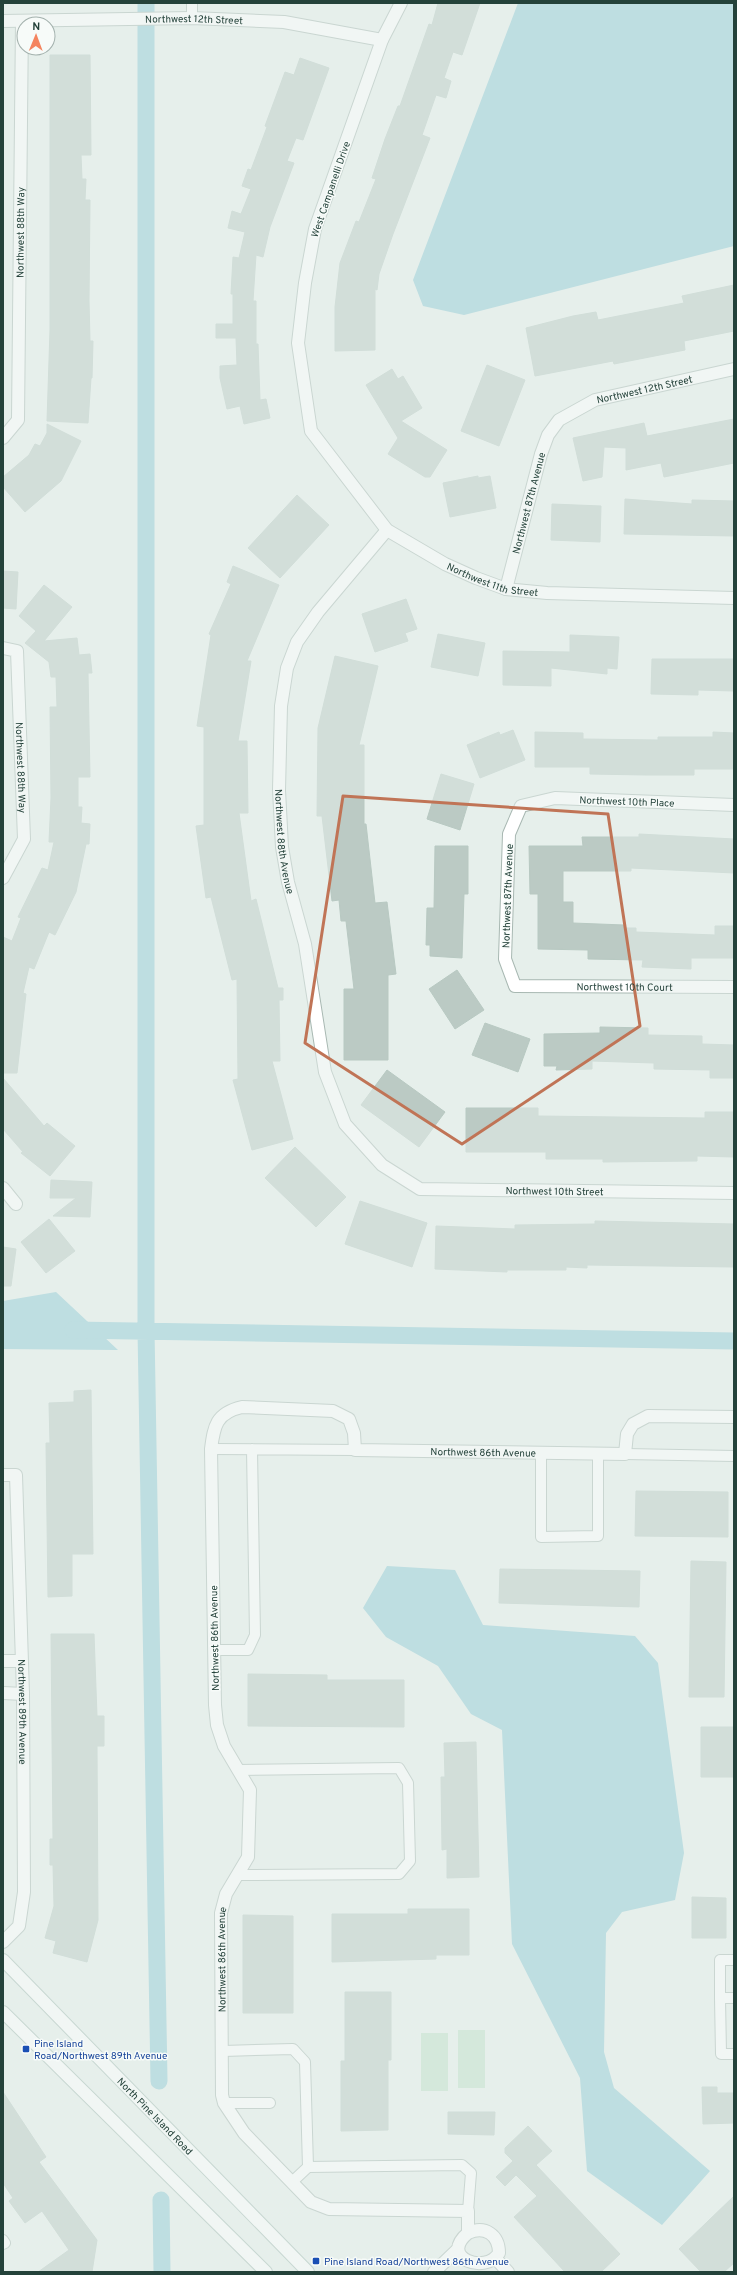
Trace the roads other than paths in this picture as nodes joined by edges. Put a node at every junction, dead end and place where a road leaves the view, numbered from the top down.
1 (192, 3) edge
2 (401, 3) edge
3 (192, 18) junction
4 (56, 20) edge
5 (3, 21) edge
6 (16, 21) edge
7 (382, 40) junction
8 (22, 56) edge
9 (734, 368) edge
10 (559, 420) joint
11 (311, 431) joint
12 (3, 438) edge
13 (387, 530) junction
14 (506, 589) junction
15 (734, 598) edge
16 (3, 648) edge
17 (734, 804) edge
18 (521, 806) joint
19 (3, 878) edge
20 (515, 986) joint
21 (734, 987) edge
22 (382, 1165) joint
23 (3, 1188) edge
24 (734, 1193) edge
25 (16, 1204) dead end
26 (734, 1417) edge
27 (211, 1449) junction
28 (252, 1449) junction
29 (355, 1450) junction
30 (541, 1454) junction
31 (598, 1454) junction
32 (625, 1454) junction
33 (734, 1456) edge
34 (3, 1475) edge
35 (214, 1650) junction
36 (3, 1661) edge
37 (21, 1661) junction
38 (3, 1693) edge
39 (22, 1694) junction
40 (238, 1770) junction
41 (238, 1875) junction
42 (3, 1942) edge
43 (3, 1960) edge
44 (734, 1960) edge
45 (720, 1998) junction
46 (734, 1998) edge
47 (3, 2012) edge
48 (223, 2051) junction
49 (734, 2054) edge
50 (224, 2103) junction
51 (270, 2103) dead end
52 (308, 2167) junction
53 (292, 2182) junction
54 (468, 2211) junction
55 (468, 2233) junction
56 (3, 2240) edge
57 (3, 2244) edge
58 (458, 2249) junction
59 (497, 2260) junction
60 (478, 2271) edge
61 (266, 2272) edge
62 (308, 2272) edge
63 (434, 2272) edge
64 (508, 2272) edge

1 - 3 lane
2 - 7 street, West Campanelli Drive
3 - 4 street, Northwest 12th Street
3 - 7 street, Northwest 12th Street
5 - 6 street, Northwest 12th Street
7 - 11 street, West Campanelli Drive
8 - 12 street, Northwest 88th Way
9 - 10 street, Northwest 12th Street
10 - 14 street, Northwest 87th Avenue
11 - 13 street, Northwest 11th Street
13 - 14 street, Northwest 11th Street
13 - 22 street, Northwest 88th Avenue
14 - 15 street, Northwest 11th Street
16 - 19 street, Northwest 88th Way
17 - 18 street, Northwest 10th Place
18 - 20 street, Northwest 87th Avenue
20 - 21 street, Northwest 10th Court
22 - 24 street, Northwest 10th Street
23 - 25 street
26 - 32 street
27 - 28 lane
27 - 29 street, Northwest 86th Avenue
27 - 35 street, Northwest 86th Avenue
28 - 29 lane
28 - 35 lane
29 - 30 street, Northwest 86th Avenue
30 - 31 street, Northwest 86th Avenue
30 - 31 lane
31 - 32 street, Northwest 86th Avenue
32 - 33 lane
34 - 37 street, Northwest 89th Avenue
35 - 40 street, Northwest 86th Avenue
36 - 37 street
37 - 39 street, Northwest 89th Avenue
38 - 39 street
39 - 42 street, Northwest 89th Avenue
40 - 41 street, Northwest 86th Avenue
40 - 41 lane
41 - 48 street, Northwest 86th Avenue
43 - 62 street, North Pine Island Road
44 - 45 lane
45 - 46 lane
45 - 49 lane
47 - 61 street
48 - 50 street, Northwest 86th Avenue
48 - 52 lane
50 - 51 lane
50 - 53 street, Northwest 86th Avenue
52 - 53 lane
52 - 54 lane
53 - 54 street, Northwest 86th Avenue
54 - 55 street
55 - 58 street
55 - 59 street
56 - 57 lane
58 - 60 street
58 - 63 street
59 - 60 street
59 - 64 street

